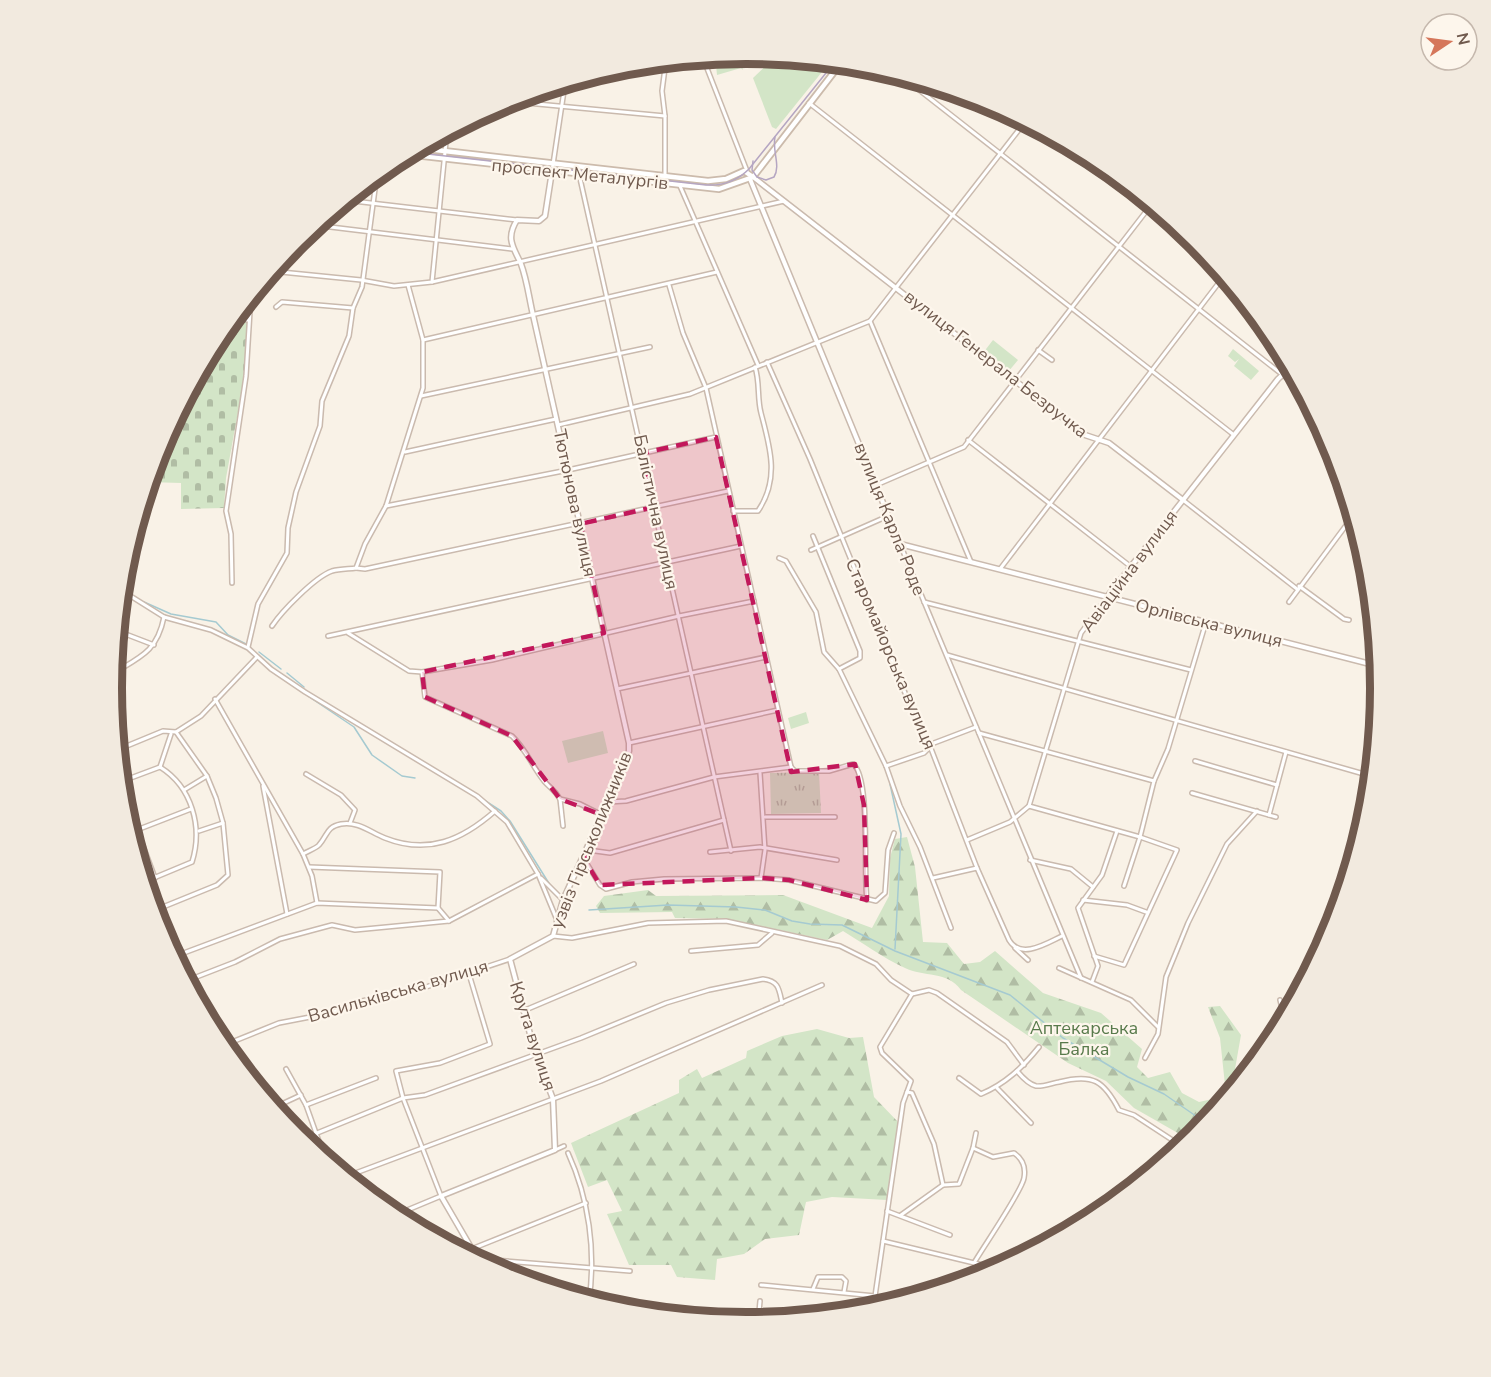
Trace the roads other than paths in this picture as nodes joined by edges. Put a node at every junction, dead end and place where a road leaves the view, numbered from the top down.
1 (706, 66) edge
2 (665, 70) edge
3 (834, 71) edge
4 (918, 89) edge
5 (564, 92) edge
6 (531, 103) edge
7 (809, 103) junction
8 (562, 106) junction
9 (665, 116) junction
10 (1019, 128) edge
11 (447, 141) edge
12 (432, 149) edge
13 (446, 151) junction
14 (1000, 154) junction
15 (421, 156) edge
16 (445, 159) junction
17 (554, 163) junction
18 (552, 171) junction
19 (747, 171) junction
20 (579, 174) junction
21 (666, 176) junction
22 (752, 178) junction
23 (680, 186) junction
24 (375, 187) edge
25 (356, 201) edge
26 (785, 201) junction
27 (373, 203) junction
28 (761, 205) junction
29 (440, 211) junction
30 (1147, 211) edge
31 (953, 214) junction
32 (517, 220) junction
33 (695, 221) junction
34 (326, 226) edge
35 (369, 231) junction
36 (435, 240) junction
37 (594, 244) junction
38 (1118, 247) junction
39 (512, 249) junction
40 (520, 262) junction
41 (281, 272) edge
42 (717, 272) junction
43 (361, 280) junction
44 (432, 282) junction
45 (1219, 282) edge
46 (408, 285) junction
47 (669, 285) junction
48 (897, 287) junction
49 (608, 298) junction
50 (276, 308) dead end
51 (353, 308) junction
52 (1072, 308) junction
53 (1199, 308) junction
54 (249, 310) edge
55 (533, 315) junction
56 (243, 319) edge
57 (248, 320) junction
58 (870, 321) junction
59 (423, 340) junction
60 (817, 342) junction
61 (650, 347) dead end
62 (1038, 350) junction
63 (620, 354) junction
64 (1052, 360) dead end
65 (767, 362) junction
66 (757, 366) junction
67 (545, 369) junction
68 (1152, 369) junction
69 (1282, 374) junction
70 (1286, 377) edge
71 (1016, 380) junction
72 (706, 388) junction
73 (421, 396) junction
74 (633, 408) junction
75 (557, 422) junction
76 (1234, 435) junction
77 (716, 436) junction
78 (968, 440) junction
79 (1101, 440) junction
80 (405, 452) junction
81 (643, 453) junction
82 (929, 462) junction
83 (568, 470) junction
84 (876, 485) junction
85 (728, 491) junction
86 (1183, 500) junction
87 (1050, 504) junction
88 (386, 506) junction
89 (654, 507) junction
90 (733, 511) junction
91 (888, 516) junction
92 (580, 524) junction
93 (1347, 524) edge
94 (813, 536) dead end
95 (842, 537) junction
96 (900, 544) junction
97 (741, 546) junction
98 (818, 548) junction
99 (811, 550) dead end
100 (779, 558) dead end
101 (971, 562) junction
102 (667, 563) junction
103 (1131, 566) junction
104 (356, 568) junction
105 (1000, 569) junction
106 (592, 579) junction
107 (232, 583) dead end
108 (1298, 588) junction
109 (129, 595) edge
110 (1107, 597) junction
111 (754, 601) junction
112 (924, 602) junction
113 (1289, 602) dead end
114 (679, 616) junction
115 (164, 617) junction
116 (1349, 620) dead end
117 (1206, 622) junction
118 (272, 627) dead end
119 (348, 633) junction
120 (604, 633) junction
121 (124, 635) edge
122 (328, 636) dead end
123 (1079, 640) junction
124 (154, 646) junction
125 (248, 648) junction
126 (946, 655) junction
127 (257, 657) junction
128 (766, 657) junction
129 (1369, 664) edge
130 (123, 668) edge
131 (839, 669) junction
132 (1191, 670) junction
133 (422, 672) junction
134 (691, 672) junction
135 (1065, 688) junction
136 (617, 689) junction
137 (215, 699) junction
138 (778, 710) junction
139 (1176, 721) junction
140 (703, 727) junction
141 (976, 727) junction
142 (176, 732) junction
143 (979, 733) junction
144 (171, 734) junction
145 (629, 744) junction
146 (930, 746) junction
147 (125, 747) edge
148 (1046, 751) junction
149 (1286, 752) junction
150 (1195, 761) dead end
151 (886, 766) junction
152 (160, 767) junction
153 (790, 767) junction
154 (760, 773) junction
155 (306, 774) dead end
156 (1363, 774) edge
157 (207, 776) junction
158 (714, 777) junction
159 (261, 779) junction
160 (128, 780) edge
161 (1154, 781) junction
162 (1277, 785) junction
163 (184, 790) junction
164 (1192, 793) dead end
165 (560, 799) junction
166 (608, 802) junction
167 (1029, 806) junction
168 (191, 808) junction
169 (495, 811) junction
170 (1257, 812) junction
171 (602, 815) junction
172 (1269, 815) junction
173 (835, 817) dead end
174 (1276, 817) dead end
175 (765, 818) junction
176 (1015, 819) junction
177 (724, 820) junction
178 (350, 823) junction
179 (223, 824) junction
180 (563, 826) dead end
181 (137, 830) edge
182 (199, 831) junction
183 (1117, 831) junction
184 (894, 833) dead end
185 (1140, 837) junction
186 (140, 838) edge
187 (967, 840) junction
188 (588, 850) junction
189 (730, 850) junction
190 (765, 850) junction
191 (710, 852) dead end
192 (303, 854) junction
193 (584, 859) junction
194 (837, 860) dead end
195 (1030, 860) junction
196 (309, 867) junction
197 (977, 868) junction
198 (539, 875) junction
199 (155, 878) junction
200 (761, 878) junction
201 (933, 878) junction
202 (152, 879) edge
203 (1124, 886) dead end
204 (1093, 887) junction
205 (564, 900) junction
206 (867, 900) junction
207 (1083, 900) junction
208 (317, 903) junction
209 (162, 907) edge
210 (438, 908) junction
211 (1146, 912) junction
212 (287, 914) junction
213 (449, 921) junction
214 (558, 922) junction
215 (951, 928) dead end
216 (772, 933) junction
217 (553, 936) junction
218 (1062, 936) junction
219 (1014, 947) junction
220 (691, 951) dead end
221 (181, 954) edge
222 (1094, 956) junction
223 (510, 959) junction
224 (1028, 960) dead end
225 (634, 964) dead end
226 (1059, 968) dead end
227 (469, 974) junction
228 (193, 978) edge
229 (1081, 978) junction
230 (1092, 982) junction
231 (822, 985) dead end
232 (912, 993) junction
233 (1280, 1000) dead end
234 (782, 1003) junction
235 (1282, 1007) edge
236 (524, 1011) junction
237 (1158, 1027) junction
238 (232, 1042) edge
239 (1039, 1047) dead end
240 (537, 1054) junction
241 (1145, 1058) dead end
242 (1024, 1065) junction
243 (286, 1069) dead end
244 (1017, 1071) junction
245 (376, 1078) dead end
246 (959, 1078) dead end
247 (997, 1088) junction
248 (908, 1092) junction
249 (301, 1095) junction
250 (403, 1098) junction
251 (553, 1099) junction
252 (280, 1105) edge
253 (306, 1105) junction
254 (1031, 1123) dead end
255 (316, 1133) junction
256 (976, 1133) dead end
257 (310, 1136) edge
258 (1175, 1142) edge
259 (320, 1145) edge
260 (564, 1146) dead end
261 (421, 1147) junction
262 (973, 1148) junction
263 (555, 1150) junction
264 (568, 1153) dead end
265 (353, 1174) edge
266 (943, 1185) junction
267 (441, 1196) junction
268 (586, 1203) junction
269 (405, 1211) edge
270 (887, 1211) junction
271 (901, 1215) junction
272 (950, 1235) dead end
273 (883, 1241) junction
274 (474, 1248) joint
275 (501, 1262) edge
276 (974, 1263) junction
277 (983, 1265) edge
278 (593, 1269) junction
279 (630, 1271) dead end
280 (761, 1285) dead end
281 (813, 1289) junction
282 (844, 1292) junction
283 (590, 1293) edge
284 (875, 1297) junction
285 (879, 1298) edge
286 (760, 1301) dead end
287 (759, 1312) edge

1 - 19 street
2 - 9 street
3 - 7 main road
4 - 14 street
5 - 8 street
6 - 8 street
7 - 22 main road
7 - 31 street
8 - 9 street
8 - 17 street
9 - 21 street
10 - 14 street
11 - 13 street
12 - 13 main road, проспект Металургів
13 - 16 street
13 - 17 main road, проспект Металургів
14 - 31 street
14 - 38 street
15 - 16 main road, проспект Металургів
16 - 18 main road, проспект Металургів
16 - 29 street
17 - 18 street
17 - 21 main road, проспект Металургів
18 - 20 main road, проспект Металургів
18 - 32 street
19 - 21 main road, проспект Металургів
19 - 22 main road
20 - 23 main road, проспект Металургів
20 - 37 street, Балістична вулиця
22 - 23 main road, проспект Металургів
22 - 26 street, вулиця Генерала Безручка
22 - 28 street, вулиця Карла Роде
23 - 33 street
24 - 27 street
25 - 27 street
26 - 28 street
26 - 48 street, вулиця Генерала Безручка
27 - 29 street
27 - 35 street
28 - 33 street
28 - 60 street, вулиця Карла Роде
29 - 32 street
29 - 36 street
30 - 38 street
31 - 48 street
31 - 52 street
32 - 39 street
33 - 37 street
33 - 42 street
34 - 35 street
35 - 36 street
35 - 43 street
36 - 39 street
36 - 44 street
37 - 40 street
37 - 49 street, Балістична вулиця
38 - 52 street
38 - 53 street
39 - 40 street, Тютюнова вулиця
40 - 44 street
40 - 55 street, Тютюнова вулиця
41 - 43 street
42 - 47 street
42 - 66 street
43 - 46 street
43 - 51 street
44 - 46 street
45 - 53 street
46 - 59 street
47 - 49 street
47 - 72 street
48 - 58 street
48 - 71 street, вулиця Генерала Безручка
49 - 55 street
49 - 63 street, Балістична вулиця
50 - 51 street
51 - 125 street
52 - 62 street
52 - 68 street
53 - 68 street
53 - 69 street
54 - 57 street
55 - 59 street
55 - 67 street, Тютюнова вулиця
56 - 57 street
57 - 107 street
58 - 60 street
58 - 82 street
59 - 73 street
60 - 65 street
60 - 84 street, вулиця Карла Роде
61 - 63 street
62 - 64 street
62 - 71 street
63 - 67 street
63 - 74 street, Балістична вулиця
65 - 66 street
65 - 95 street, Старомайорська вулиця
66 - 72 street
66 - 90 street
67 - 73 street
67 - 75 street, Тютюнова вулиця
68 - 76 street
68 - 79 street
69 - 70 street
69 - 76 street, Авіаційна вулиця
71 - 78 street
71 - 79 street, вулиця Генерала Безручка
72 - 74 street
72 - 77 street
73 - 80 street
74 - 75 street
74 - 81 street, Балістична вулиця
75 - 80 street
75 - 83 street, Тютюнова вулиця
76 - 86 street, Авіаційна вулиця
77 - 81 street
77 - 85 street
78 - 82 street
78 - 87 street
79 - 86 street, вулиця Генерала Безручка
79 - 87 street
80 - 88 street
81 - 83 street
81 - 89 street, Балістична вулиця
82 - 84 street
82 - 101 street
83 - 88 street
83 - 92 street, Тютюнова вулиця
84 - 91 street, вулиця Карла Роде
85 - 89 street
85 - 90 street
86 - 103 street, Авіаційна вулиця
86 - 108 street, вулиця Генерала Безручка
87 - 103 street
87 - 105 street
88 - 104 street
89 - 92 street
89 - 102 street, Балістична вулиця
90 - 97 street
91 - 95 street
91 - 96 street, вулиця Карла Роде
92 - 104 street
92 - 106 street, Тютюнова вулиця
93 - 108 street
94 - 98 street
95 - 98 street
95 - 146 street, Старомайорська вулиця
96 - 101 street, Орлівська вулиця
96 - 112 street, вулиця Карла Роде
97 - 102 street
97 - 111 street
98 - 99 street
98 - 131 street
100 - 131 street
101 - 105 street, Орлівська вулиця
102 - 106 street
102 - 114 street, Балістична вулиця
103 - 110 street, Авіаційна вулиця
104 - 118 street
105 - 110 street, Орлівська вулиця
106 - 119 street
106 - 120 street, Тютюнова вулиця
108 - 113 street
108 - 116 street, вулиця Генерала Безручка
109 - 115 street
110 - 117 street, Орлівська вулиця
110 - 123 street, Авіаційна вулиця
111 - 114 street
111 - 128 street
112 - 123 street
112 - 126 street, вулиця Карла Роде
114 - 120 street
114 - 134 street, Балістична вулиця
115 - 124 street
115 - 125 street
117 - 129 street, Орлівська вулиця
117 - 132 street
119 - 122 street
119 - 133 street
120 - 133 street
120 - 136 street, Тютюнова вулиця
121 - 124 street
123 - 132 street
123 - 135 street, Авіаційна вулиця
124 - 130 street
125 - 127 street
126 - 135 street
126 - 141 street, вулиця Карла Роде
127 - 137 street
127 - 169 street
128 - 134 street
128 - 138 street
131 - 151 street
132 - 139 street
133 - 165 street
134 - 136 street
134 - 140 street, Балістична вулиця
135 - 139 street
135 - 148 street, Авіаційна вулиця
136 - 145 street, Тютюнова вулиця
137 - 142 street
137 - 159 street
138 - 140 street
138 - 153 street
139 - 149 street
139 - 161 street
140 - 145 street
140 - 158 street, Балістична вулиця
141 - 143 street, вулиця Карла Роде
141 - 146 street
142 - 144 street
142 - 157 street
143 - 148 street
143 - 176 street, вулиця Карла Роде
144 - 147 street
144 - 152 street
145 - 166 street, узвіз Гірськолижників
146 - 151 street
146 - 187 street, Старомайорська вулиця
148 - 161 street
148 - 167 street, Авіаційна вулиця
149 - 156 street
149 - 162 street
150 - 162 street
151 - 201 street
152 - 160 street
152 - 163 street
153 - 154 street
153 - 206 street
154 - 158 street
154 - 175 street
155 - 178 street
157 - 163 street
157 - 179 street
158 - 166 street
158 - 177 street, Балістична вулиця
159 - 192 street
159 - 212 street
161 - 185 street
162 - 172 street
163 - 168 street
164 - 170 street
165 - 171 street
165 - 180 street
166 - 171 street, узвіз Гірськолижників
167 - 176 street, Авіаційна вулиця
167 - 183 street
168 - 181 street
168 - 182 street
169 - 178 street
169 - 198 street
170 - 172 street
170 - 237 street
171 - 188 street, узвіз Гірськолижників
172 - 174 street
173 - 175 street
175 - 190 street
176 - 187 street, Авіаційна вулиця
176 - 195 street, вулиця Карла Роде
177 - 188 street
177 - 189 street, Балістична вулиця
178 - 192 street
179 - 182 street
179 - 209 street
182 - 199 street
183 - 185 street
183 - 204 street
184 - 206 street
185 - 203 street
185 - 211 street
186 - 199 street
187 - 197 street, Старомайорська вулиця
188 - 193 street, узвіз Гірськолижників
189 - 190 street
189 - 191 street
190 - 194 street
190 - 200 street
192 - 196 street
193 - 200 street
193 - 205 street, узвіз Гірськолижників
195 - 204 street
195 - 218 street, вулиця Карла Роде
196 - 208 street
196 - 210 street
197 - 201 street
197 - 219 street, Старомайорська вулиця
198 - 205 street
198 - 213 street
198 - 214 street
199 - 202 street
200 - 206 street
201 - 215 street
204 - 207 street
205 - 214 street, узвіз Гірськолижників
207 - 211 street
207 - 222 street
208 - 210 street
208 - 212 street
210 - 213 street
211 - 222 street
212 - 221 street
213 - 228 street
214 - 217 street, узвіз Гірськолижників
216 - 217 street, Васильківська вулиця
216 - 220 street
216 - 232 street, Васильківська вулиця
217 - 223 street, Васильківська вулиця
218 - 219 street
218 - 229 street, вулиця Карла Роде
219 - 224 street, Старомайорська вулиця
222 - 230 street
223 - 227 street, Васильківська вулиця
223 - 236 street, Крута вулиця
225 - 236 street
226 - 229 street
227 - 238 street, Васильківська вулиця
227 - 250 street
229 - 230 street
230 - 237 street
231 - 234 street
232 - 242 street
232 - 248 street
233 - 235 street
234 - 240 street
234 - 251 street
236 - 240 street, Крута вулиця
237 - 241 street
239 - 242 street
240 - 250 street
240 - 251 street, Крута вулиця
242 - 244 street
243 - 249 street
244 - 247 street
244 - 258 street
245 - 253 street
246 - 247 street
247 - 254 street
248 - 266 street
248 - 270 street
249 - 252 street
249 - 253 street
250 - 255 street
250 - 261 street
251 - 261 street
251 - 263 street, Крута вулиця
253 - 255 street
255 - 257 street
255 - 259 street
256 - 262 street
260 - 263 street
261 - 265 street
261 - 267 street
262 - 266 street
262 - 276 street
263 - 267 street
264 - 268 street
266 - 271 street
267 - 269 street
267 - 274 street
268 - 274 street
268 - 278 street
270 - 271 street
270 - 273 street
271 - 272 street
273 - 276 street
273 - 284 street
275 - 278 street
276 - 277 street
278 - 279 street
278 - 283 street
280 - 281 street
281 - 282 street
281 - 282 street
282 - 284 street
284 - 285 street
286 - 287 street

